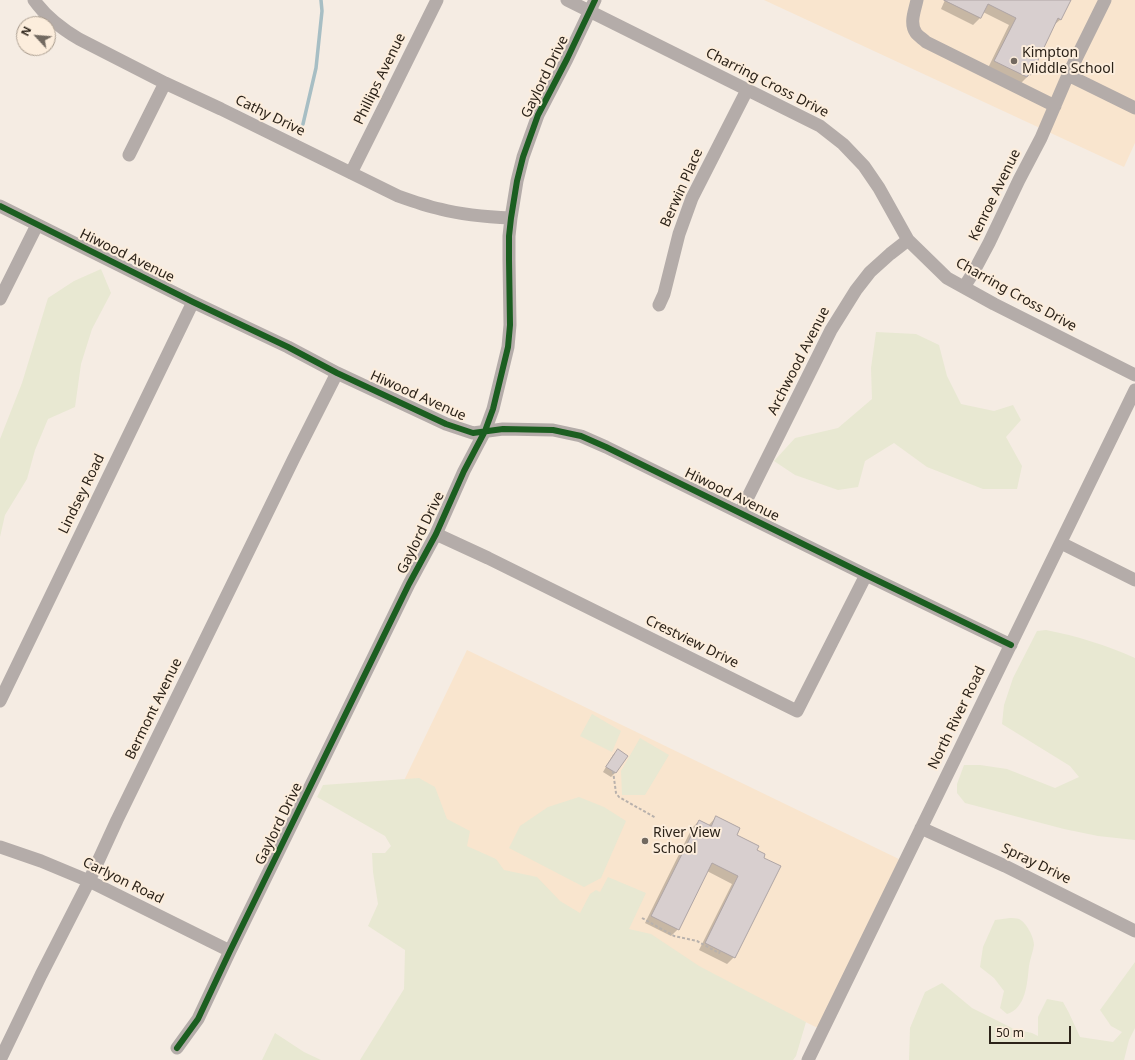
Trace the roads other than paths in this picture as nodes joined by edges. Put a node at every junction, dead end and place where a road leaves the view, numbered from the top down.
1 (34, 0) edge
2 (436, 0) edge
3 (567, 0) edge
4 (917, 0) edge
5 (1104, 0) edge
6 (592, 6) edge
7 (1068, 74) junction
8 (165, 83) junction
9 (747, 90) junction
10 (1055, 106) junction
11 (1135, 108) edge
12 (129, 155) dead end
13 (351, 173) junction
14 (0, 206) edge
15 (511, 218) junction
16 (37, 225) junction
17 (908, 240) junction
18 (964, 287) junction
19 (0, 300) edge
20 (193, 302) junction
21 (659, 305) dead end
22 (337, 372) junction
23 (1135, 376) edge
24 (1135, 390) edge
25 (485, 432) junction
26 (740, 513) junction
27 (436, 534) junction
28 (1061, 543) junction
29 (866, 575) junction
30 (1135, 580) edge
31 (1011, 645) junction
32 (0, 701) edge
33 (921, 828) junction
34 (0, 847) edge
35 (89, 881) junction
36 (1135, 931) edge
37 (230, 951) junction
38 (177, 1048) dead end
39 (0, 1060) edge
40 (808, 1060) edge

1 - 8 street, Cathy Drive
2 - 13 street, Phillips Avenue
3 - 6 street, Charring Cross Drive
4 - 10 street
5 - 7 street, Kenroe Avenue
6 - 9 street, Charring Cross Drive
6 - 15 street, Gaylord Drive
7 - 10 street, Kenroe Avenue
7 - 11 street
8 - 12 street
8 - 13 street, Cathy Drive
9 - 17 street, Charring Cross Drive
9 - 21 street, Berwin Place
10 - 18 street, Kenroe Avenue
13 - 15 street, Cathy Drive
14 - 16 street, Hiwood Avenue
15 - 25 street, Gaylord Drive
16 - 19 street
16 - 20 street, Hiwood Avenue
17 - 18 street, Charring Cross Drive
17 - 26 street, Archwood Avenue
18 - 23 street, Charring Cross Drive
20 - 22 street, Hiwood Avenue
20 - 32 street, Lindsey Road
22 - 25 street, Hiwood Avenue
22 - 35 street, Bermont Avenue
24 - 28 street, North River Road
25 - 26 street, Hiwood Avenue
25 - 27 street, Gaylord Drive
26 - 29 street, Hiwood Avenue
27 - 29 street, Crestview Drive
27 - 37 street, Gaylord Drive
28 - 30 street
28 - 31 street, North River Road
29 - 31 street, Hiwood Avenue
31 - 33 street, North River Road
33 - 36 street, Spray Drive
33 - 40 street, North River Road
34 - 35 street, Carlyon Road
35 - 37 street, Carlyon Road
35 - 39 street, Bermont Avenue
37 - 38 street, Gaylord Drive

